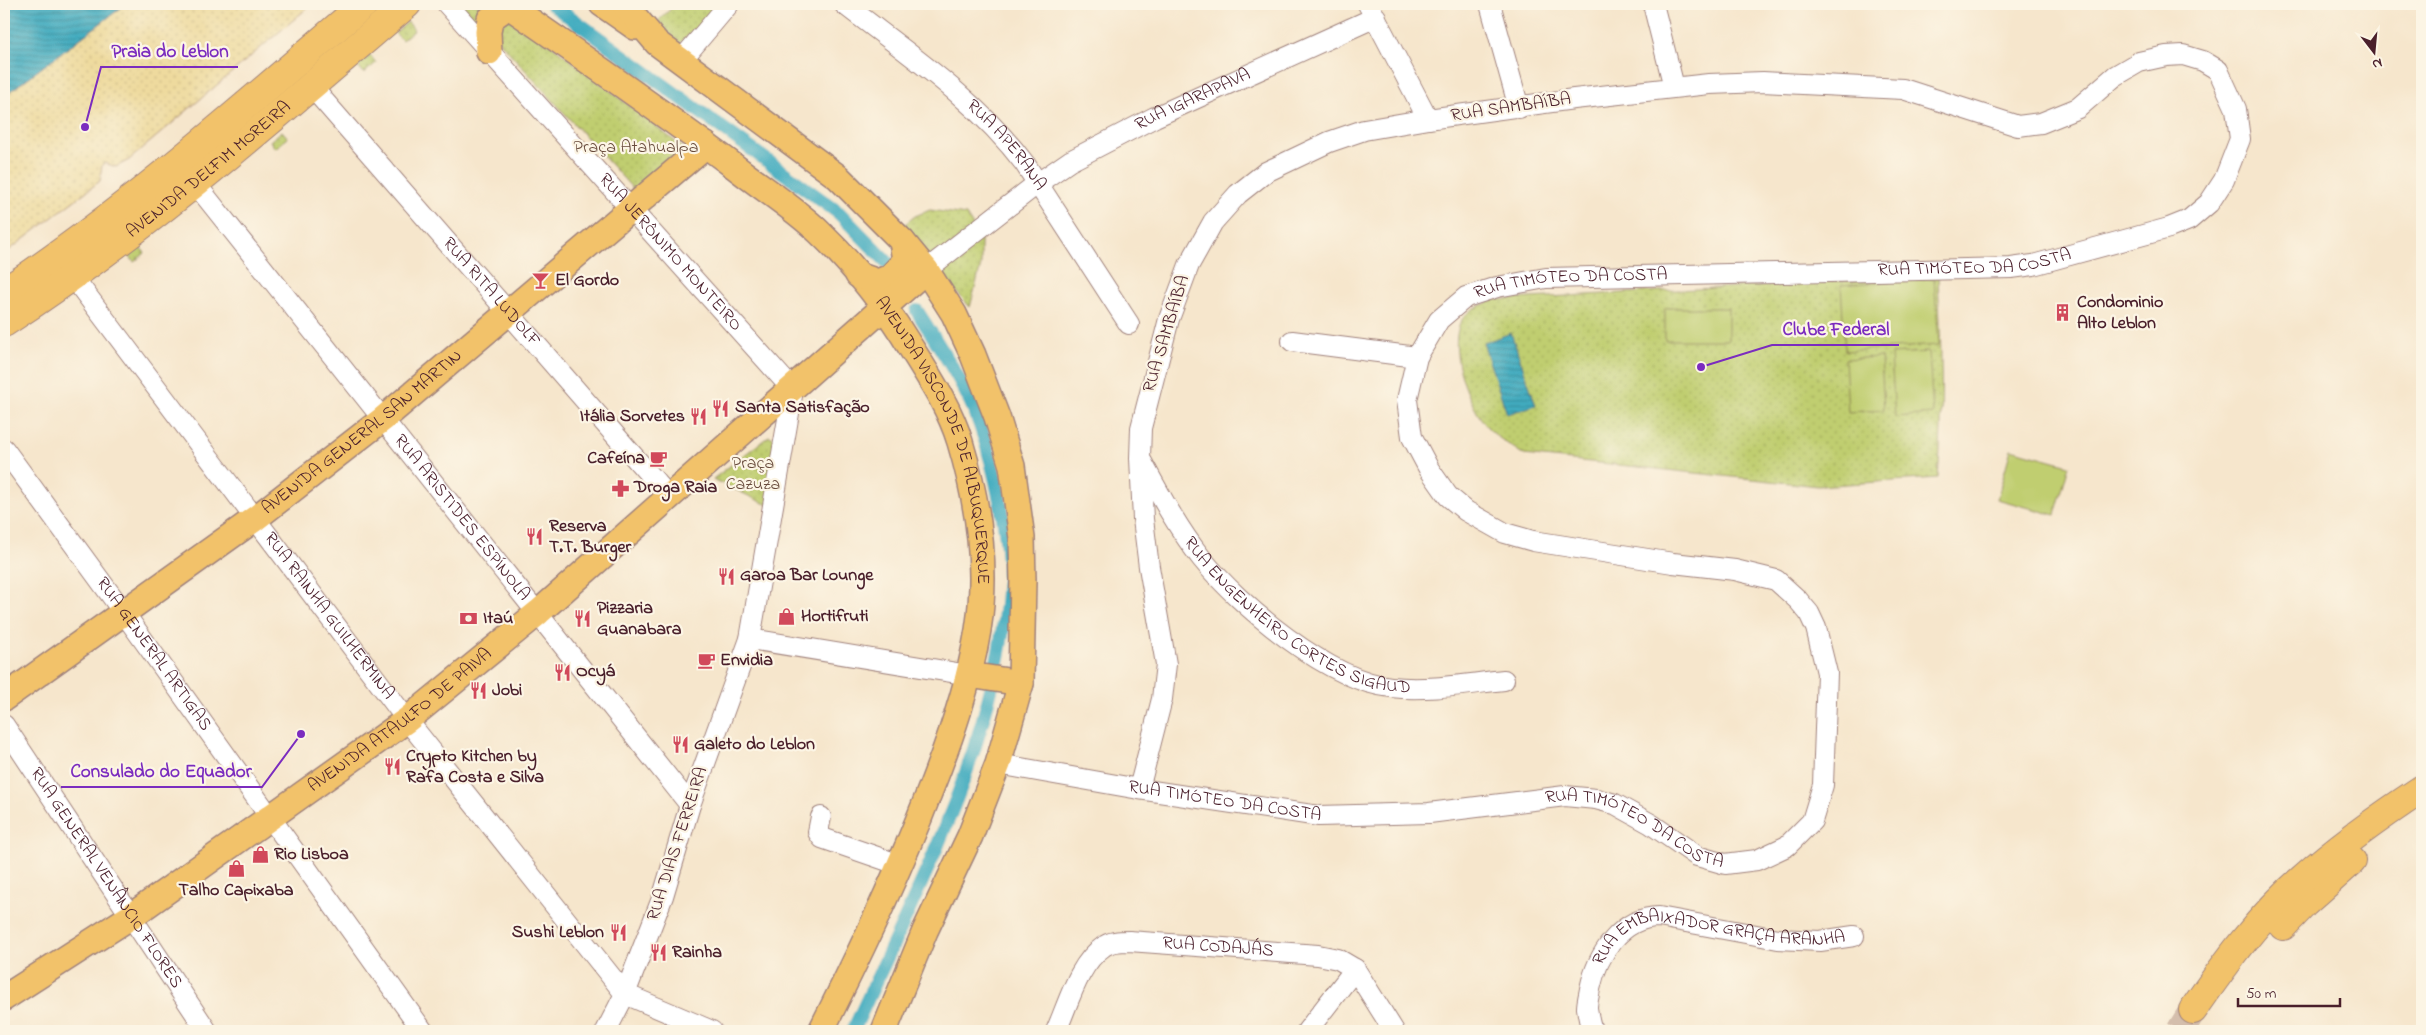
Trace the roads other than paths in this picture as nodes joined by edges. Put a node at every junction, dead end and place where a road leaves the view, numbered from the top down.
1 (364, 4) edge
2 (407, 4) edge
3 (447, 4) edge
4 (602, 4) edge
5 (624, 4) edge
6 (728, 4) edge
7 (844, 4) edge
8 (1490, 4) edge
9 (1653, 4) edge
10 (509, 6) edge
11 (1372, 10) edge
12 (657, 43) junction
13 (489, 52) junction
14 (680, 62) junction
15 (311, 86) junction
16 (1674, 87) junction
17 (1518, 108) junction
18 (1428, 119) junction
19 (706, 145) junction
20 (196, 183) junction
21 (1038, 183) junction
22 (630, 209) junction
23 (902, 241) junction
24 (926, 270) junction
25 (858, 275) junction
26 (73, 277) junction
27 (4, 292) edge
28 (885, 306) junction
29 (508, 314) junction
30 (4, 324) edge
31 (1129, 324) dead end
32 (855, 332) junction
33 (1292, 341) dead end
34 (1417, 357) junction
35 (793, 390) junction
36 (383, 420) junction
37 (4, 450) edge
38 (1140, 458) junction
39 (670, 498) junction
40 (256, 518) junction
41 (539, 612) junction
42 (124, 614) junction
43 (750, 639) junction
44 (969, 675) junction
45 (1504, 680) dead end
46 (1021, 683) junction
47 (4, 698) edge
48 (407, 720) junction
49 (4, 725) edge
50 (998, 764) junction
51 (1138, 789) junction
52 (2422, 789) edge
53 (690, 805) junction
54 (2422, 811) edge
55 (821, 817) dead end
56 (268, 818) junction
57 (900, 865) junction
58 (130, 917) junction
59 (1854, 936) dead end
60 (1355, 968) junction
61 (625, 994) junction
62 (4, 998) edge
63 (207, 1031) edge
64 (423, 1031) edge
65 (606, 1031) edge
66 (712, 1031) edge
67 (821, 1031) edge
68 (884, 1031) edge
69 (1056, 1031) edge
70 (1307, 1031) edge
71 (1394, 1031) edge
72 (1592, 1031) edge

1 - 27 highway, AVENIDA DELFIM MOREIRA
2 - 15 highway, AVENIDA DELFIM MOREIRA
3 - 13 street, RUA JERÔNIMO MONTEIRO
4 - 12 main road
5 - 12 main road
6 - 14 street
7 - 21 street, RUA APERANA
8 - 17 street
9 - 16 street
10 - 13 main road
10 - 19 main road, AVENIDA VISCONDE DE ALBUQUERQUE
11 - 18 street, RUA IGARAPAVA
11 - 21 street, RUA IGARAPAVA
12 - 14 main road
13 - 22 street, RUA JERÔNIMO MONTEIRO
14 - 23 main road
15 - 20 highway, AVENIDA DELFIM MOREIRA
15 - 29 street, RUA RITA LUDOLF
16 - 17 street, RUA SAMBAÍBA
16 - 34 street, RUA TIMÓTEO DA COSTA
17 - 18 street, RUA SAMBAÍBA
18 - 38 street, RUA SAMBAÍBA
19 - 22 main road, AVENIDA GENERAL SAN MARTIN
19 - 25 main road, AVENIDA VISCONDE DE ALBUQUERQUE
20 - 26 highway, AVENIDA DELFIM MOREIRA
20 - 36 street, RUA ARISTIDES ESPÍNOLA
21 - 24 street, RUA IGARAPAVA
21 - 31 street, RUA APERANA
22 - 29 main road, AVENIDA GENERAL SAN MARTIN
22 - 35 street, RUA JERÔNIMO MONTEIRO
23 - 24 main road
23 - 25 main road
24 - 28 main road, AVENIDA ATAULFO DE PAIVA
24 - 46 main road
25 - 28 main road, AVENIDA VISCONDE DE ALBUQUERQUE
25 - 32 main road
26 - 30 highway, AVENIDA DELFIM MOREIRA
26 - 40 street, RUA RAINHA GUILHERMINA
28 - 32 main road, AVENIDA ATAULFO DE PAIVA
28 - 44 main road, AVENIDA VISCONDE DE ALBUQUERQUE
29 - 36 main road, AVENIDA GENERAL SAN MARTIN
29 - 39 street, RUA RITA LUDOLF
32 - 35 main road, AVENIDA ATAULFO DE PAIVA
33 - 34 street
34 - 51 street, RUA TIMÓTEO DA COSTA
35 - 39 main road, AVENIDA ATAULFO DE PAIVA
35 - 43 street, RUA DIAS FERREIRA
36 - 40 main road, AVENIDA GENERAL SAN MARTIN
36 - 41 street, RUA ARISTIDES ESPÍNOLA
37 - 42 street, RUA GENERAL ARTIGAS
38 - 45 street, RUA ENGENHEIRO CORTES SIGAUD
38 - 51 street, RUA SAMBAÍBA
39 - 41 main road, AVENIDA ATAULFO DE PAIVA
40 - 42 main road, AVENIDA GENERAL SAN MARTIN
40 - 48 street, RUA RAINHA GUILHERMINA
41 - 48 main road, AVENIDA ATAULFO DE PAIVA
41 - 53 street, RUA ARISTIDES ESPÍNOLA
42 - 47 main road, AVENIDA GENERAL SAN MARTIN
42 - 56 street, RUA GENERAL ARTIGAS
43 - 44 street
43 - 53 street, RUA DIAS FERREIRA
44 - 46 main road
44 - 57 main road, AVENIDA VISCONDE DE ALBUQUERQUE
46 - 50 main road
48 - 56 main road, AVENIDA ATAULFO DE PAIVA
48 - 61 street, RUA RAINHA GUILHERMINA
49 - 58 street, RUA GENERAL VENÂNCIO FLORES
50 - 51 street, RUA TIMÓTEO DA COSTA
50 - 68 main road
52 - 54 highway
53 - 61 street, RUA DIAS FERREIRA
55 - 57 street
56 - 58 main road, AVENIDA ATAULFO DE PAIVA
56 - 64 street, RUA GENERAL ARTIGAS
57 - 67 main road, AVENIDA VISCONDE DE ALBUQUERQUE
58 - 62 main road, AVENIDA ATAULFO DE PAIVA
58 - 63 street, RUA GENERAL VENÂNCIO FLORES
59 - 72 street, RUA EMBAIXADOR GRAÇA ARANHA
60 - 69 street, RUA CODAJÁS
60 - 70 street
60 - 71 street
61 - 65 street, RUA DIAS FERREIRA
61 - 66 street, RUA RAINHA GUILHERMINA

